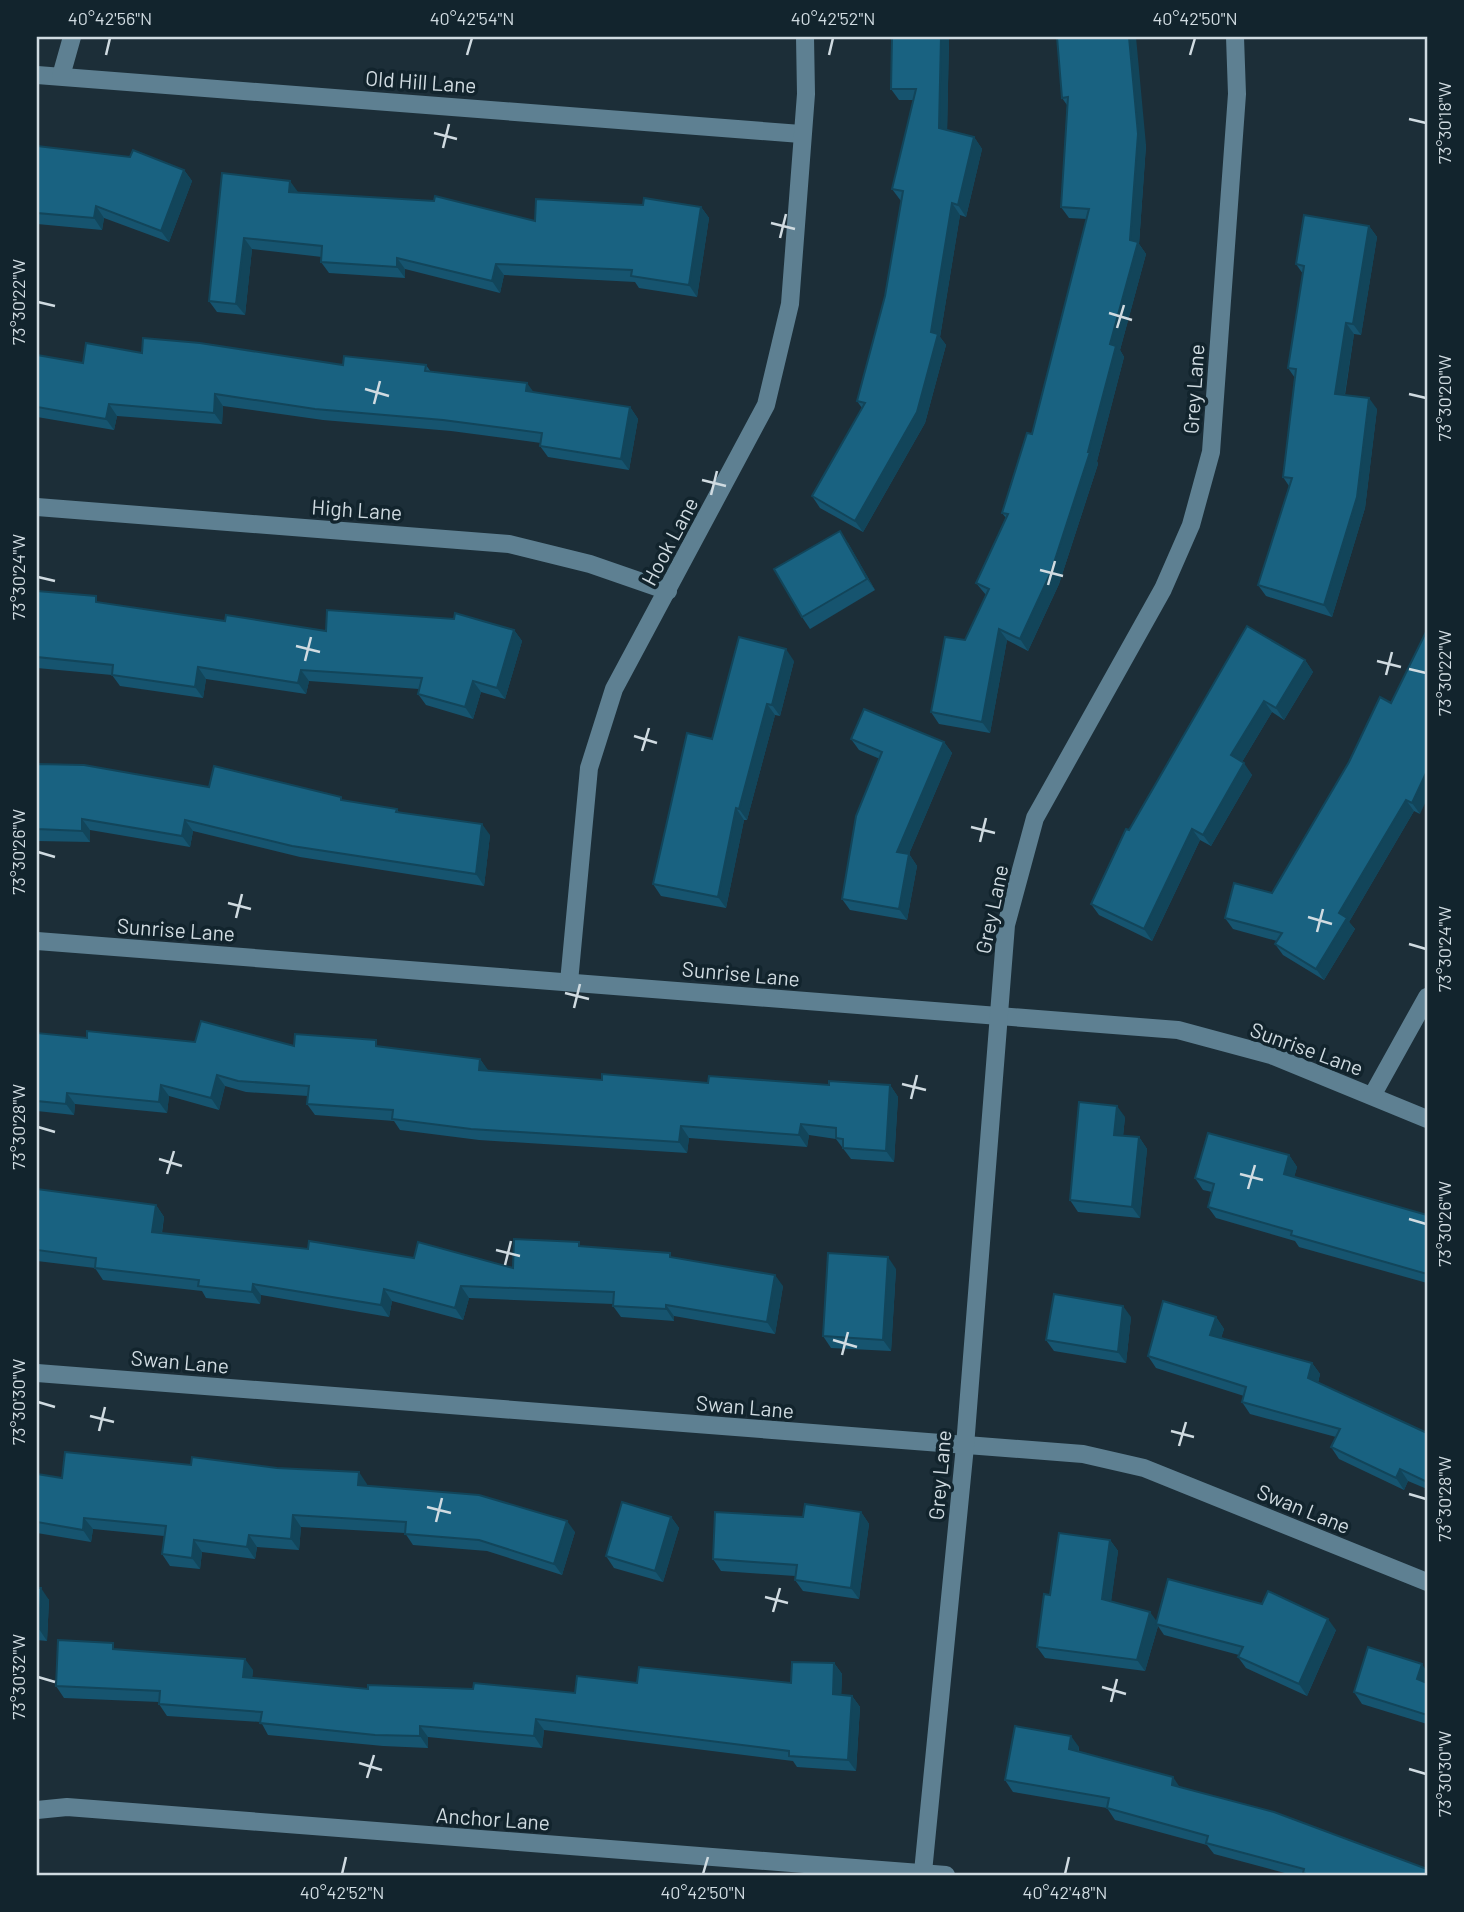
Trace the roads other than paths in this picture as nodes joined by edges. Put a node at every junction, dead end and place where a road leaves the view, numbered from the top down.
1 (72, 37) edge
2 (805, 37) edge
3 (1235, 37) edge
4 (37, 75) edge
5 (61, 76) junction
6 (801, 134) junction
7 (37, 507) edge
8 (668, 591) junction
9 (37, 941) edge
10 (569, 982) junction
11 (1427, 997) edge
12 (997, 1017) junction
13 (1372, 1096) junction
14 (1427, 1119) edge
15 (37, 1373) edge
16 (965, 1446) junction
17 (1427, 1582) edge
18 (37, 1810) edge
19 (923, 1872) junction
20 (946, 1875) edge

1 - 5 street
2 - 6 street, Hook Lane
3 - 12 street, Grey Lane
4 - 5 street, Old Hill Lane
5 - 6 street, Old Hill Lane
6 - 8 street, Hook Lane
7 - 8 street, High Lane
8 - 10 street, Hook Lane
9 - 10 street, Sunrise Lane
10 - 12 street, Sunrise Lane
11 - 13 street
12 - 13 street, Sunrise Lane
12 - 16 street, Grey Lane
13 - 14 street, Sunrise Lane
15 - 16 street, Swan Lane
16 - 17 street, Swan Lane
16 - 19 street, Grey Lane
18 - 19 street, Anchor Lane
19 - 20 street, Anchor Lane

